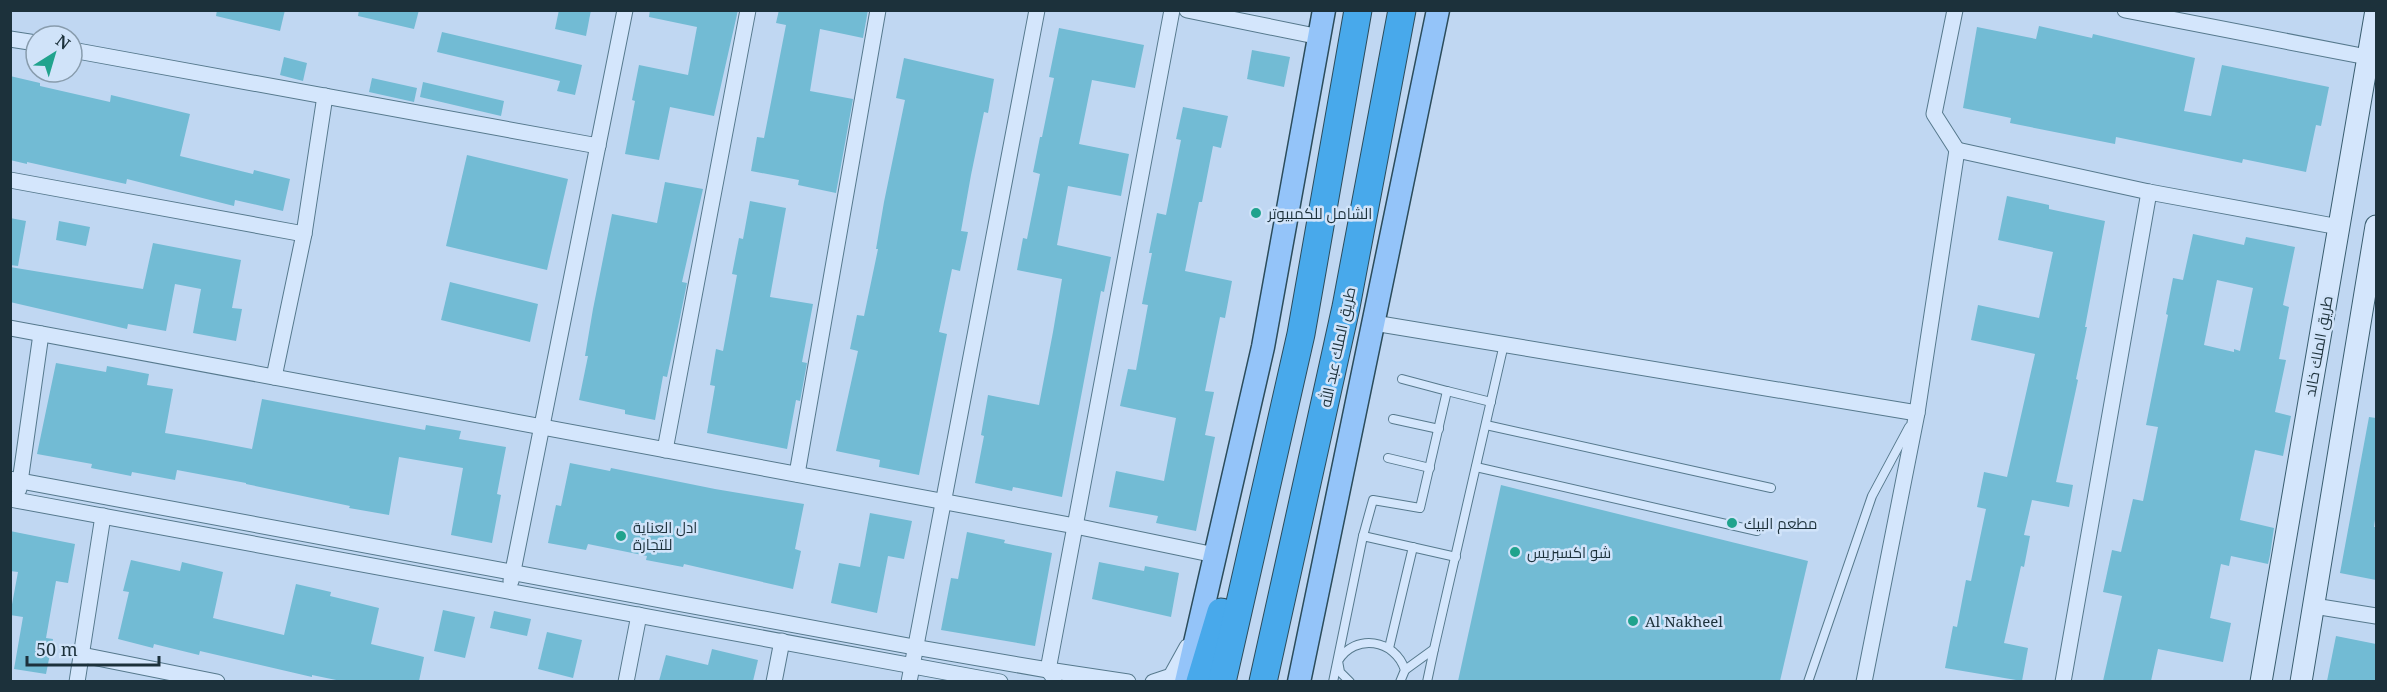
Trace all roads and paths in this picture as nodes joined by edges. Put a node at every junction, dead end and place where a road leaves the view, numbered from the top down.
1 (625, 10) edge
2 (748, 10) edge
3 (878, 10) edge
4 (1037, 10) edge
5 (1172, 10) edge
6 (1187, 10) edge
7 (1324, 10) edge
8 (1358, 10) edge
9 (1402, 10) edge
10 (1438, 10) edge
11 (1956, 10) edge
12 (2125, 10) edge
13 (2376, 10) edge
14 (1320, 37) junction
15 (84, 52) edge
16 (2367, 57) junction
17 (325, 96) junction
18 (598, 146) junction
19 (1957, 150) junction
20 (10, 180) edge
21 (2149, 192) junction
22 (2376, 226) edge
23 (2338, 227) junction
24 (304, 234) junction
25 (1374, 322) junction
26 (10, 328) edge
27 (41, 334) junction
28 (1301, 334) junction
29 (1504, 343) junction
30 (274, 377) junction
31 (1402, 380) dead end
32 (1447, 391) junction
33 (1491, 402) junction
34 (1917, 413) junction
35 (1393, 419) dead end
36 (1486, 425) junction
37 (542, 427) junction
38 (1439, 429) junction
39 (665, 450) junction
40 (1388, 458) dead end
41 (1476, 467) junction
42 (1430, 468) junction
43 (797, 474) junction
44 (15, 480) edge
45 (1771, 488) dead end
46 (14, 500) edge
47 (942, 502) junction
48 (103, 516) junction
49 (1075, 526) junction
50 (1757, 531) dead end
51 (1364, 536) junction
52 (1413, 547) junction
53 (1215, 555) junction
54 (1456, 557) junction
55 (513, 572) junction
56 (509, 591) junction
57 (2314, 606) junction
58 (639, 615) junction
59 (2376, 616) edge
60 (1199, 619) junction
61 (782, 641) junction
62 (914, 647) junction
63 (1389, 648) junction
64 (1434, 649) junction
65 (82, 655) junction
66 (1338, 661) junction
67 (911, 665) junction
68 (1052, 676) edge
69 (1404, 677) edge
70 (77, 681) edge
71 (217, 681) edge
72 (626, 681) edge
73 (774, 681) edge
74 (909, 681) edge
75 (1000, 681) edge
76 (1128, 681) edge
77 (1153, 681) edge
78 (1186, 681) edge
79 (1200, 681) edge
80 (1222, 681) edge
81 (1263, 681) edge
82 (1299, 681) edge
83 (1333, 681) edge
84 (1350, 681) edge
85 (1427, 681) edge
86 (1808, 681) edge
87 (1864, 681) edge
88 (2063, 681) edge
89 (2261, 681) edge
90 (2301, 681) edge

1 - 18 street
2 - 39 street
3 - 43 street
4 - 47 street
5 - 49 street
6 - 14 street
7 - 14 main road
8 - 28 highway
9 - 81 highway, طريق الملك عبد الله
10 - 25 main road, طريق الملك عبد الله
11 - 19 street
12 - 16 street
13 - 16 main road, طريق الملك خالد
14 - 53 main road
15 - 17 street
16 - 23 main road, طريق الملك خالد
17 - 18 street
17 - 24 street
18 - 37 street
19 - 21 street
19 - 34 street
20 - 24 street
21 - 23 street
21 - 88 street
22 - 57 main road
23 - 89 main road, طريق الملك خالد
24 - 30 street
25 - 29 street
25 - 82 main road, طريق الملك عبد الله
26 - 27 street
27 - 30 street
27 - 44 street
28 - 79 highway
28 - 80 highway
29 - 33 lane
29 - 34 street
30 - 37 street
31 - 32 lane
32 - 33 lane
32 - 38 lane
33 - 36 lane
34 - 86 lane
34 - 87 street
35 - 38 lane
36 - 41 lane
36 - 45 lane
37 - 39 street
37 - 55 street
38 - 42 lane
39 - 43 street
40 - 42 lane
41 - 50 lane
41 - 54 lane
42 - 51 lane
43 - 47 street
44 - 46 street
44 - 55 street
46 - 48 street
47 - 49 street
47 - 62 street
48 - 56 street
48 - 65 street
49 - 53 street
49 - 68 street
51 - 52 lane
51 - 66 lane
52 - 54 lane
52 - 63 lane
53 - 60 main road
54 - 64 lane
55 - 56 street
55 - 62 street
56 - 58 street
57 - 59 street
57 - 90 main road
58 - 61 street
58 - 72 street
60 - 77 street
60 - 78 main road
61 - 67 street
61 - 73 street
62 - 67 street
62 - 68 street
63 - 66 lane
63 - 69 lane
64 - 69 lane
64 - 85 lane
65 - 70 street
65 - 71 street
66 - 83 lane
66 - 84 lane
67 - 74 street
67 - 75 street
68 - 76 street

